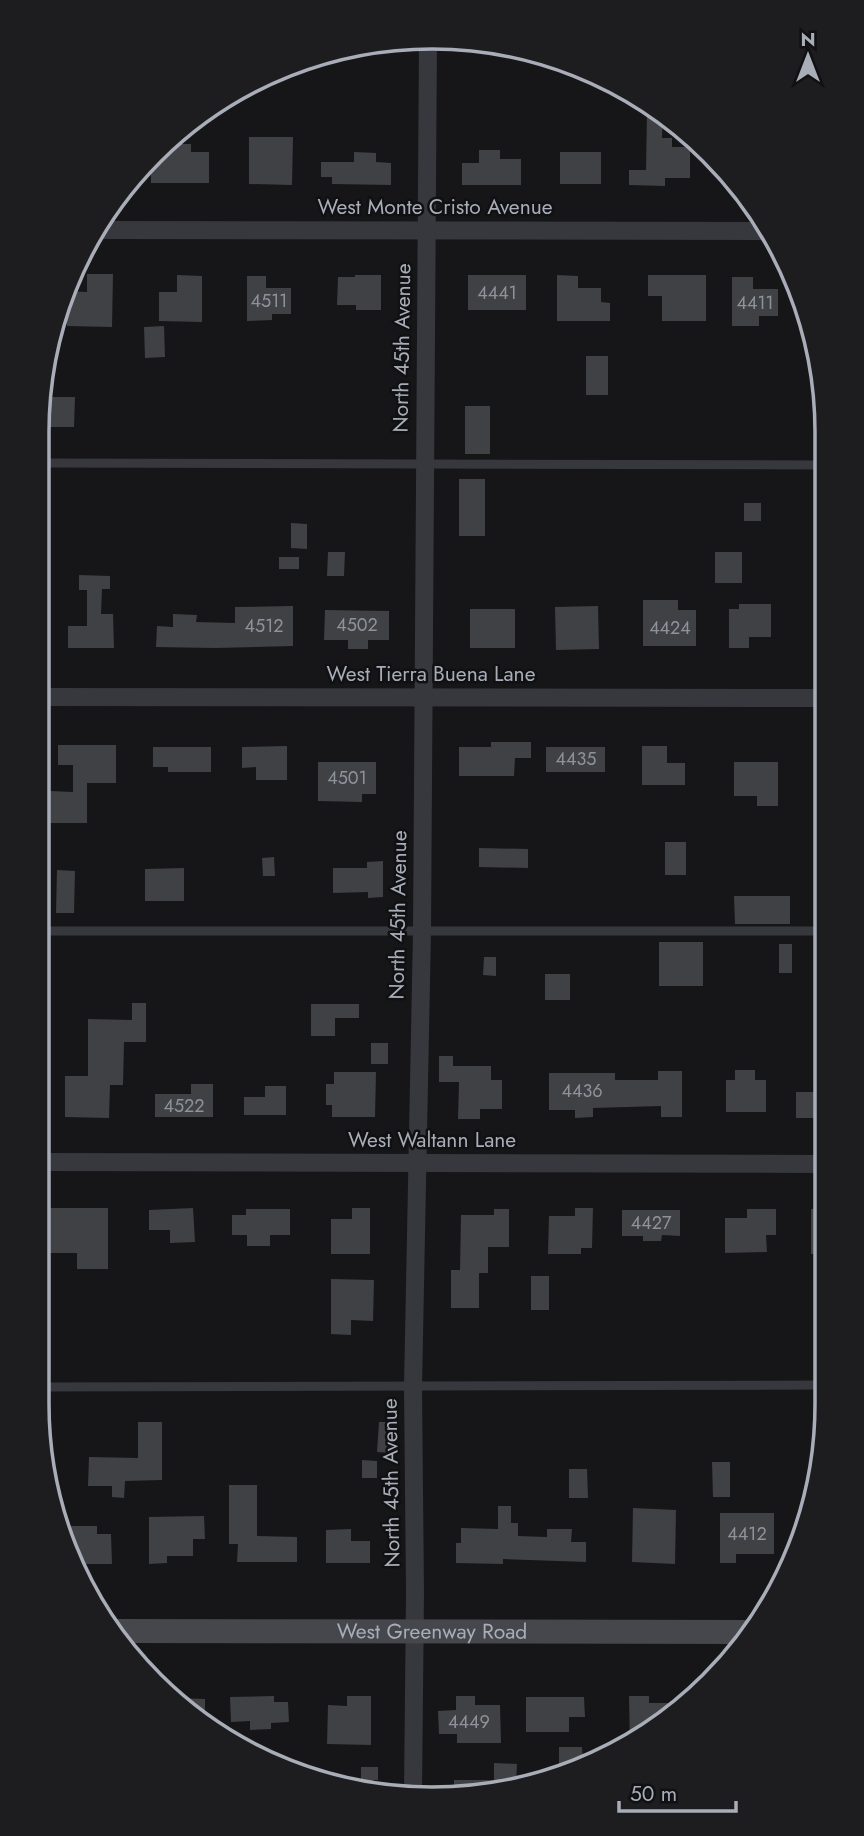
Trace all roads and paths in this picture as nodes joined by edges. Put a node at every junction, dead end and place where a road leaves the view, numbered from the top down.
1 (428, 49) edge
2 (107, 230) edge
3 (426, 230) junction
4 (758, 231) edge
5 (49, 463) edge
6 (423, 464) junction
7 (815, 465) edge
8 (422, 696) junction
9 (49, 697) edge
10 (815, 698) edge
11 (422, 930) junction
12 (49, 931) edge
13 (815, 931) edge
14 (49, 1162) edge
15 (416, 1163) junction
16 (815, 1164) edge
17 (815, 1385) edge
18 (49, 1387) edge
19 (413, 1387) junction
20 (123, 1630) edge
21 (415, 1630) junction
22 (740, 1632) edge
23 (413, 1786) edge

1 - 3 street, North 45th Avenue
2 - 3 street, West Monte Cristo Avenue
3 - 4 street, West Monte Cristo Avenue
3 - 6 street, North 45th Avenue
5 - 6 lane
6 - 7 lane
6 - 8 street, North 45th Avenue
8 - 9 street, West Tierra Buena Lane
8 - 10 street, West Tierra Buena Lane
8 - 11 street, North 45th Avenue
11 - 12 lane
11 - 13 lane
11 - 15 street, North 45th Avenue
14 - 15 street, West Waltann Lane
15 - 16 street, West Waltann Lane
15 - 19 street, North 45th Avenue
17 - 19 lane
18 - 19 lane
19 - 21 street, North 45th Avenue
20 - 21 main road, West Greenway Road
21 - 22 main road, West Greenway Road
21 - 23 street, North 45th Avenue

